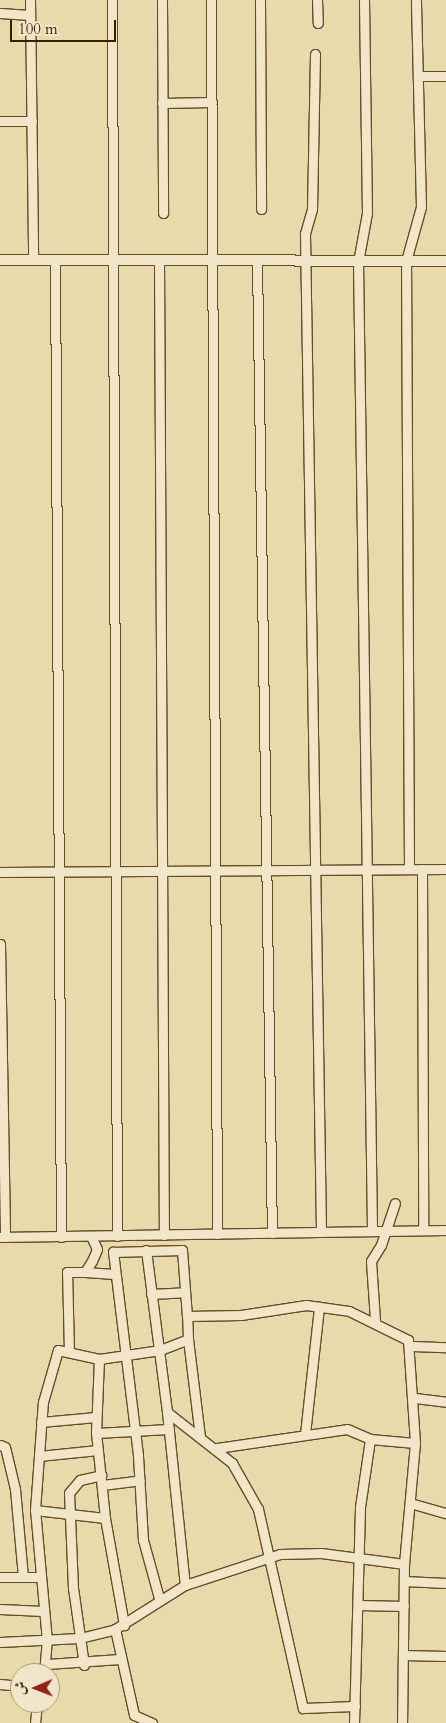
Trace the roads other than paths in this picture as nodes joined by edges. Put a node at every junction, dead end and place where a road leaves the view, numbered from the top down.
1 (30, 0) edge
2 (112, 0) edge
3 (162, 0) edge
4 (211, 0) edge
5 (260, 0) edge
6 (317, 0) edge
7 (364, 0) edge
8 (416, 0) edge
9 (0, 13) edge
10 (30, 15) junction
11 (318, 23) dead end
12 (315, 54) dead end
13 (418, 76) junction
14 (446, 76) edge
15 (212, 102) junction
16 (162, 103) junction
17 (0, 121) edge
18 (32, 121) junction
19 (261, 209) dead end
20 (163, 212) dead end
21 (0, 260) edge
22 (33, 260) junction
23 (55, 260) junction
24 (115, 260) junction
25 (159, 260) junction
26 (209, 261) junction
27 (257, 261) junction
28 (307, 261) junction
29 (406, 261) junction
30 (446, 261) edge
31 (358, 262) junction
32 (446, 869) edge
33 (214, 870) junction
34 (266, 870) junction
35 (316, 870) junction
36 (367, 870) junction
37 (409, 870) junction
38 (422, 870) junction
39 (116, 871) junction
40 (162, 871) junction
41 (0, 872) edge
42 (59, 872) junction
43 (0, 944) edge
44 (395, 1203) dead end
45 (422, 1230) junction
46 (446, 1230) edge
47 (372, 1231) junction
48 (385, 1231) junction
49 (321, 1232) junction
50 (272, 1233) junction
51 (217, 1234) junction
52 (164, 1235) junction
53 (61, 1236) junction
54 (92, 1236) junction
55 (117, 1236) junction
56 (2, 1237) edge
57 (146, 1250) junction
58 (85, 1272) junction
59 (114, 1274) junction
60 (185, 1292) junction
61 (151, 1294) junction
62 (318, 1307) junction
63 (187, 1316) junction
64 (375, 1320) junction
65 (188, 1339) junction
66 (412, 1346) junction
67 (446, 1347) edge
68 (160, 1350) junction
69 (69, 1352) junction
70 (123, 1356) junction
71 (99, 1359) junction
72 (415, 1398) junction
73 (446, 1402) edge
74 (167, 1412) junction
75 (96, 1417) junction
76 (41, 1422) junction
77 (169, 1429) junction
78 (134, 1430) junction
79 (96, 1433) junction
80 (305, 1434) junction
81 (200, 1437) junction
82 (370, 1439) junction
83 (415, 1443) junction
84 (0, 1445) edge
85 (217, 1448) junction
86 (98, 1450) junction
87 (39, 1456) junction
88 (101, 1475) junction
89 (140, 1480) junction
90 (102, 1485) junction
91 (410, 1503) junction
92 (35, 1510) junction
93 (446, 1513) edge
94 (68, 1516) junction
95 (105, 1518) junction
96 (359, 1556) junction
97 (267, 1558) junction
98 (404, 1564) junction
99 (0, 1577) edge
100 (23, 1577) junction
101 (40, 1577) junction
102 (404, 1581) junction
103 (446, 1583) edge
104 (185, 1585) junction
105 (159, 1598) junction
106 (358, 1605) junction
107 (404, 1606) junction
108 (0, 1609) edge
109 (43, 1611) junction
110 (124, 1625) junction
111 (115, 1629) junction
112 (80, 1638) junction
113 (47, 1641) junction
114 (0, 1642) edge
115 (403, 1656) junction
116 (446, 1656) edge
117 (120, 1659) junction
118 (45, 1663) edge
119 (84, 1665) junction
120 (60, 1667) edge
121 (355, 1706) junction
122 (135, 1719) edge
123 (152, 1723) edge
124 (354, 1723) edge
125 (402, 1723) edge

1 - 10 street
2 - 24 street
3 - 16 street
4 - 15 street
5 - 19 street
6 - 11 street
7 - 31 street
8 - 13 street
9 - 10 street
10 - 18 street
12 - 28 street
13 - 14 street
13 - 29 street
15 - 16 street
15 - 26 street
16 - 20 street
17 - 18 street
18 - 22 street
21 - 22 street
22 - 23 street
23 - 24 street
23 - 42 street
24 - 25 street
24 - 39 street
25 - 26 street
25 - 40 street
26 - 27 street
26 - 33 street
27 - 28 street
27 - 34 street
28 - 31 street
28 - 35 street
29 - 30 street
29 - 31 street
29 - 37 street
31 - 36 street
32 - 38 street
33 - 34 street
33 - 40 street
33 - 51 street
34 - 35 street
34 - 50 street
35 - 36 street
35 - 49 street
36 - 37 street
36 - 47 street
37 - 38 street
38 - 45 street
39 - 40 street
39 - 42 street
39 - 55 street
40 - 52 street
41 - 42 street
42 - 53 street
43 - 56 street
44 - 48 street
45 - 46 street
45 - 48 street
47 - 48 street
47 - 49 street
48 - 64 street
49 - 50 street
50 - 51 street
51 - 52 street
52 - 55 street
53 - 54 street
53 - 56 street
54 - 55 street
54 - 58 street
57 - 59 street
57 - 60 street
57 - 61 street
58 - 59 street
58 - 69 street
59 - 70 street
60 - 61 street
60 - 63 street
61 - 68 street
62 - 63 street
62 - 64 street
62 - 80 street
63 - 65 street
64 - 66 street
65 - 68 street
65 - 81 street
66 - 67 street
66 - 72 street
68 - 70 street
68 - 74 street
69 - 71 street
69 - 76 street
70 - 71 street
70 - 78 street
71 - 75 street
72 - 73 street
72 - 83 street
74 - 77 street
74 - 81 street
75 - 76 street
75 - 79 street
76 - 87 street
77 - 78 street
77 - 104 street
78 - 79 street
78 - 89 street
79 - 86 street
80 - 82 street
80 - 85 street
81 - 85 street
82 - 83 street
82 - 96 street
83 - 91 street
84 - 100 street
85 - 97 street
86 - 87 street
86 - 88 street
87 - 92 street
88 - 90 street
88 - 94 street
89 - 90 street
89 - 105 street
90 - 95 street
91 - 93 street
91 - 98 street
92 - 94 street
92 - 101 street
94 - 95 street
94 - 112 street
95 - 110 street
96 - 97 street
96 - 98 street
96 - 106 street
97 - 104 street
97 - 121 street
98 - 102 street
99 - 100 street
100 - 101 street
101 - 109 street
102 - 103 street
102 - 107 street
104 - 105 street
105 - 110 street
106 - 107 street
106 - 121 street
107 - 115 street
108 - 109 street
109 - 113 street
110 - 111 street
111 - 112 street
111 - 117 street
112 - 113 street
112 - 119 street
113 - 114 street
113 - 118 street
115 - 116 street
115 - 125 street
117 - 119 street
117 - 122 street
119 - 120 street
121 - 124 street
122 - 123 street

